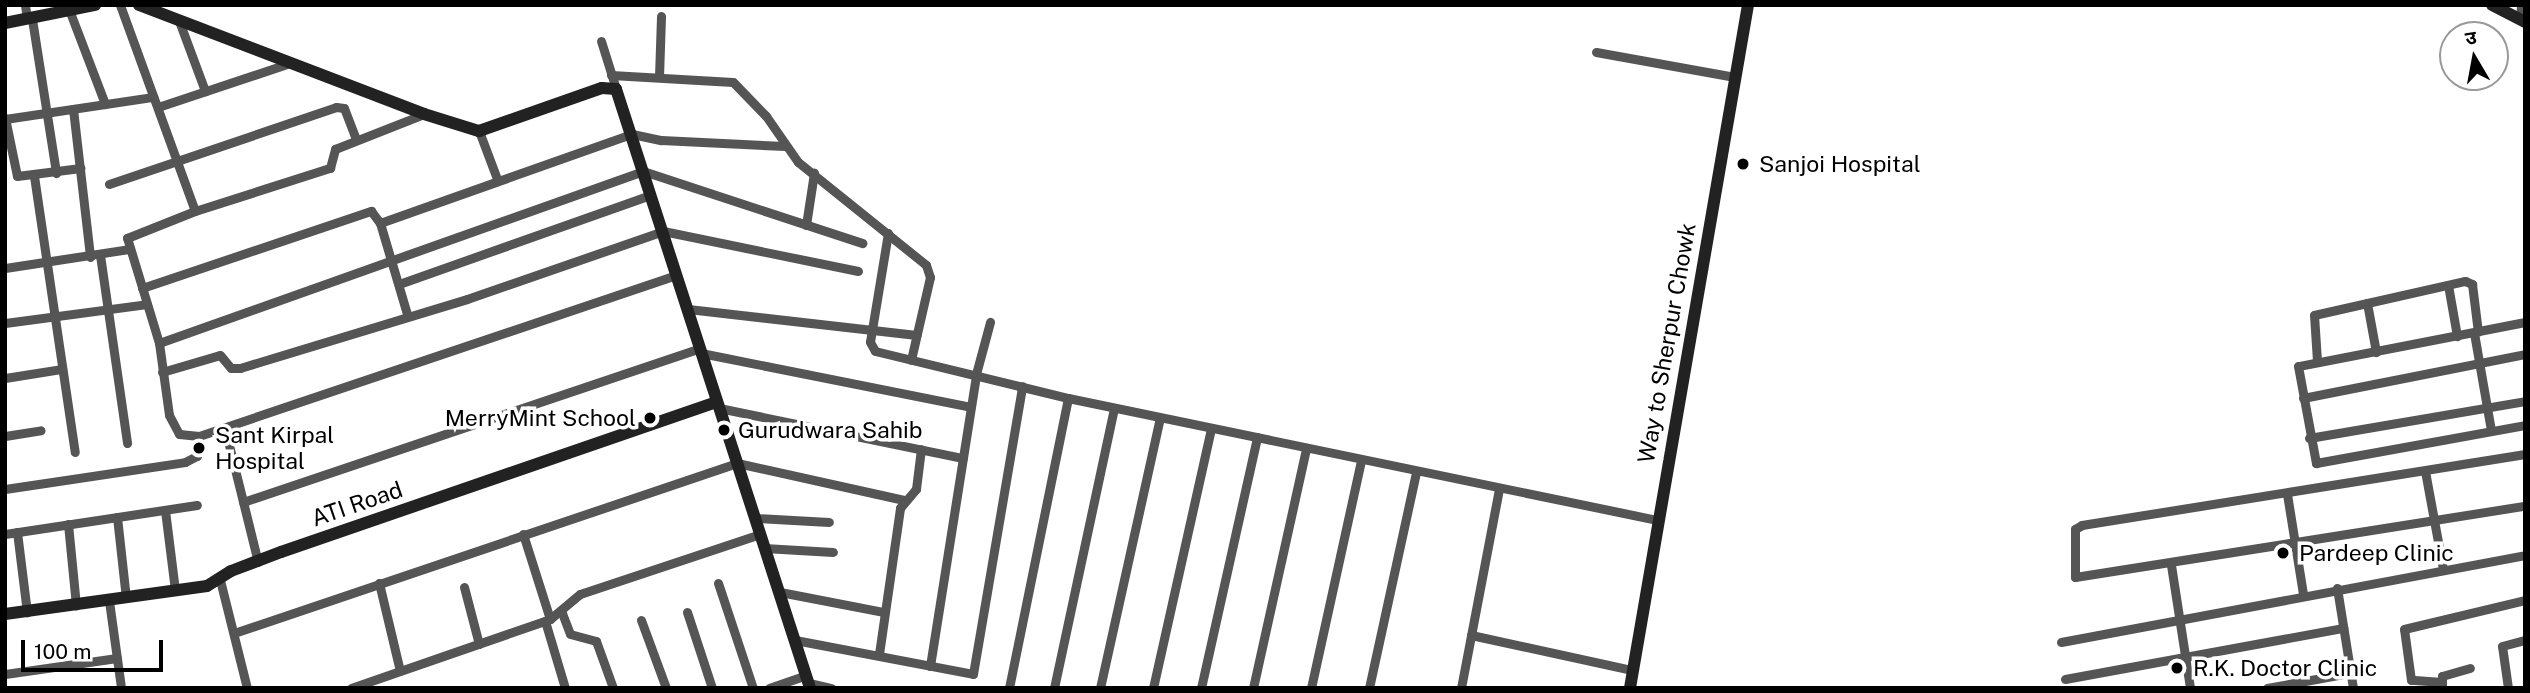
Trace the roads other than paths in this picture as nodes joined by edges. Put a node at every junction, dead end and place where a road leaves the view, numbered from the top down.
1 (25, 5) edge
2 (95, 5) edge
3 (120, 5) edge
4 (139, 5) edge
5 (1748, 5) edge
6 (2492, 5) edge
7 (2521, 5) edge
8 (69, 8) edge
9 (661, 16) dead end
10 (30, 19) junction
11 (179, 21) junction
12 (2522, 21) edge
13 (5, 23) edge
14 (601, 41) dead end
15 (1596, 52) dead end
16 (287, 64) junction
17 (611, 75) junction
18 (659, 77) junction
19 (1735, 77) junction
20 (615, 89) junction
21 (205, 91) junction
22 (153, 97) junction
23 (105, 104) junction
24 (158, 107) junction
25 (73, 109) junction
26 (48, 113) junction
27 (424, 114) junction
28 (5, 119) edge
29 (480, 131) junction
30 (632, 134) junction
31 (356, 140) junction
32 (785, 146) junction
33 (178, 162) junction
34 (81, 168) junction
35 (643, 171) junction
36 (56, 173) junction
37 (814, 173) junction
38 (34, 176) junction
39 (498, 178) junction
40 (109, 184) dead end
41 (650, 195) junction
42 (195, 211) junction
43 (380, 223) junction
44 (806, 225) junction
45 (663, 232) junction
46 (888, 233) junction
47 (862, 243) dead end
48 (129, 248) junction
49 (95, 256) junction
50 (393, 260) junction
51 (46, 263) junction
52 (5, 268) edge
53 (858, 271) dead end
54 (676, 275) junction
55 (399, 284) junction
56 (2448, 285) junction
57 (142, 288) junction
58 (2367, 303) junction
59 (147, 304) junction
60 (107, 309) junction
61 (688, 309) junction
62 (407, 314) junction
63 (53, 316) junction
64 (990, 322) dead end
65 (5, 323) edge
66 (2525, 323) edge
67 (873, 328) junction
68 (2476, 333) junction
69 (917, 335) junction
70 (2457, 337) junction
71 (159, 343) junction
72 (701, 350) junction
73 (2376, 352) junction
74 (2525, 354) edge
75 (911, 360) junction
76 (2317, 361) junction
77 (2479, 363) junction
78 (62, 369) junction
79 (162, 372) junction
80 (976, 374) junction
81 (5, 378) edge
82 (1022, 386) junction
83 (1068, 398) junction
84 (2303, 398) junction
85 (2525, 401) edge
86 (718, 405) junction
87 (971, 407) junction
88 (1114, 408) junction
89 (2487, 408) junction
90 (1160, 418) junction
91 (2525, 425) edge
92 (1211, 428) junction
93 (225, 429) junction
94 (41, 430) dead end
95 (2491, 430) junction
96 (5, 436) edge
97 (199, 436) junction
98 (1257, 437) junction
99 (2309, 439) junction
100 (128, 443) dead end
101 (1306, 448) junction
102 (921, 449) junction
103 (75, 452) dead end
104 (2525, 454) edge
105 (963, 458) junction
106 (1361, 460) junction
107 (737, 463) junction
108 (2425, 471) junction
109 (1416, 472) junction
110 (5, 489) edge
111 (1499, 489) junction
112 (2287, 494) junction
113 (904, 500) junction
114 (243, 502) junction
115 (197, 505) dead end
116 (2525, 506) edge
117 (165, 510) junction
118 (117, 517) junction
119 (2433, 517) junction
120 (755, 519) junction
121 (1657, 520) junction
122 (829, 522) dead end
123 (68, 524) junction
124 (17, 532) junction
125 (5, 534) edge
126 (523, 534) junction
127 (760, 534) junction
128 (2294, 543) junction
129 (764, 548) junction
130 (833, 552) dead end
131 (2525, 555) edge
132 (258, 562) junction
133 (2171, 565) junction
134 (2443, 569) junction
135 (219, 580) junction
136 (379, 583) junction
137 (718, 583) dead end
138 (464, 587) dead end
139 (2337, 588) junction
140 (175, 590) junction
141 (780, 592) junction
142 (2303, 594) junction
143 (126, 598) junction
144 (2525, 600) edge
145 (109, 601) junction
146 (76, 606) junction
147 (27, 611) junction
148 (687, 612) dead end
149 (884, 612) junction
150 (562, 613) junction
151 (5, 614) edge
152 (2178, 619) junction
153 (547, 620) junction
154 (641, 620) dead end
155 (2343, 628) junction
156 (234, 633) junction
157 (1471, 635) junction
158 (795, 640) junction
159 (2525, 640) edge
160 (2061, 642) dead end
161 (479, 644) junction
162 (879, 654) junction
163 (2185, 655) junction
164 (117, 658) junction
165 (930, 666) junction
166 (2470, 668) dead end
167 (1632, 670) junction
168 (400, 671) junction
169 (2350, 673) junction
170 (5, 674) edge
171 (2065, 679) dead end
172 (808, 682) edge
173 (2442, 685) edge
174 (244, 687) edge
175 (121, 688) edge
176 (351, 688) edge
177 (565, 688) edge
178 (613, 688) edge
179 (666, 688) edge
180 (712, 688) edge
181 (753, 688) edge
182 (769, 688) edge
183 (831, 688) edge
184 (1009, 688) edge
185 (1054, 688) edge
186 (1100, 688) edge
187 (1153, 688) edge
188 (1201, 688) edge
189 (1253, 688) edge
190 (1311, 688) edge
191 (1369, 688) edge
192 (1461, 688) edge
193 (1630, 688) edge
194 (2190, 688) edge
195 (2267, 688) edge
196 (2353, 688) edge
197 (2508, 688) edge

1 - 10 street
2 - 8 street
3 - 22 street
4 - 11 street
5 - 19 street, Way to Sherpur Chowk
6 - 12 street
7 - 12 street
8 - 10 street
8 - 23 street
9 - 18 street
10 - 13 street
10 - 26 street
11 - 16 street
11 - 21 street
14 - 17 street
15 - 19 street
16 - 21 street
16 - 27 street
17 - 18 street
17 - 20 street
18 - 32 street
19 - 121 street, Way to Sherpur Chowk
20 - 29 street
20 - 30 street
21 - 24 street
22 - 23 street
22 - 24 street
23 - 25 street
24 - 33 street
25 - 26 street
25 - 34 street
26 - 28 street
26 - 36 street
27 - 29 street
27 - 31 street
28 - 38 street
29 - 39 street
30 - 32 street
30 - 35 street
30 - 39 street
31 - 33 street
31 - 42 street
32 - 37 street
33 - 40 street
33 - 42 street
34 - 36 street
34 - 49 street
35 - 41 street
35 - 44 street
35 - 50 street
36 - 38 street
37 - 44 street
37 - 46 street
38 - 51 street
39 - 43 street
41 - 45 street
41 - 55 street
42 - 48 street
43 - 50 street
43 - 57 street
44 - 47 street
45 - 53 street
45 - 54 street
45 - 62 street
46 - 67 street
46 - 69 street
48 - 49 street
48 - 57 street
49 - 51 street
49 - 60 street
50 - 55 street
50 - 71 street
51 - 52 street
51 - 63 street
54 - 61 street
54 - 93 street
55 - 62 street
56 - 58 street
56 - 68 street
56 - 70 street
57 - 59 street
58 - 73 street
58 - 76 street
59 - 60 street
59 - 71 street
60 - 63 street
60 - 100 street
61 - 67 street
61 - 72 street
62 - 79 street
63 - 65 street
63 - 78 street
64 - 80 street
66 - 68 street
67 - 69 street
67 - 75 street
68 - 70 street
68 - 77 street
69 - 75 street
70 - 73 street
71 - 79 street
72 - 86 street
72 - 87 street
72 - 114 street
73 - 76 street
74 - 77 street
75 - 80 street
76 - 84 street
77 - 84 street
77 - 89 street
78 - 81 street
78 - 103 street
79 - 97 street
80 - 82 street
80 - 87 street
82 - 83 street
82 - 165 street
83 - 88 street
83 - 184 street
84 - 99 street
85 - 89 street
86 - 102 street
86 - 107 street
86 - 132 street, ATI Road
87 - 105 street
88 - 90 street
88 - 185 street
89 - 95 street
89 - 99 street
90 - 92 street
90 - 186 street
91 - 95 street
92 - 98 street
92 - 187 street
93 - 97 street
93 - 114 street
94 - 96 street
95 - 99 street
97 - 110 street
98 - 101 street
98 - 188 street
101 - 106 street
101 - 189 street
102 - 105 street
102 - 113 street
104 - 108 street
105 - 165 street
106 - 109 street
106 - 190 street
107 - 113 street
107 - 120 street
107 - 126 street
108 - 112 street
108 - 119 street
109 - 111 street
109 - 191 street
111 - 121 street
111 - 157 street
112 - 128 street
112 - 133 street
113 - 149 street
114 - 132 street
115 - 117 street
116 - 119 street
117 - 118 street
117 - 140 street
118 - 123 street
118 - 143 street
119 - 128 street
119 - 134 street
120 - 122 street
120 - 127 street
121 - 167 street, Way to Sherpur Chowk
123 - 124 street
123 - 146 street
124 - 125 street
124 - 147 street
126 - 136 street
126 - 153 street
127 - 129 street
127 - 150 street
128 - 133 street
128 - 142 street
129 - 130 street
129 - 141 street
131 - 134 street
132 - 135 street, ATI Road
133 - 152 street
134 - 139 street
135 - 140 street, ATI Road
135 - 156 street
136 - 156 street
136 - 168 street
137 - 181 street
138 - 161 street
139 - 142 street
139 - 155 street
140 - 143 street, ATI Road
141 - 149 street
141 - 158 street
142 - 152 street
143 - 145 street, ATI Road
144 - 173 street
145 - 146 street, ATI Road
145 - 164 street
146 - 147 street, ATI Road
147 - 151 street, ATI Road
148 - 180 street
149 - 162 street
150 - 153 street
150 - 178 street
152 - 160 street
152 - 163 street
153 - 161 street
153 - 177 street
154 - 179 street
155 - 163 street
155 - 169 street
156 - 174 street
157 - 167 street
157 - 192 street
158 - 162 street
158 - 172 street
159 - 197 street
161 - 168 street
162 - 165 street
163 - 171 street
163 - 194 street
164 - 170 street
164 - 175 street
166 - 173 street
167 - 193 street, Way to Sherpur Chowk
168 - 176 street
169 - 195 street
169 - 196 street
172 - 182 street
172 - 183 street

